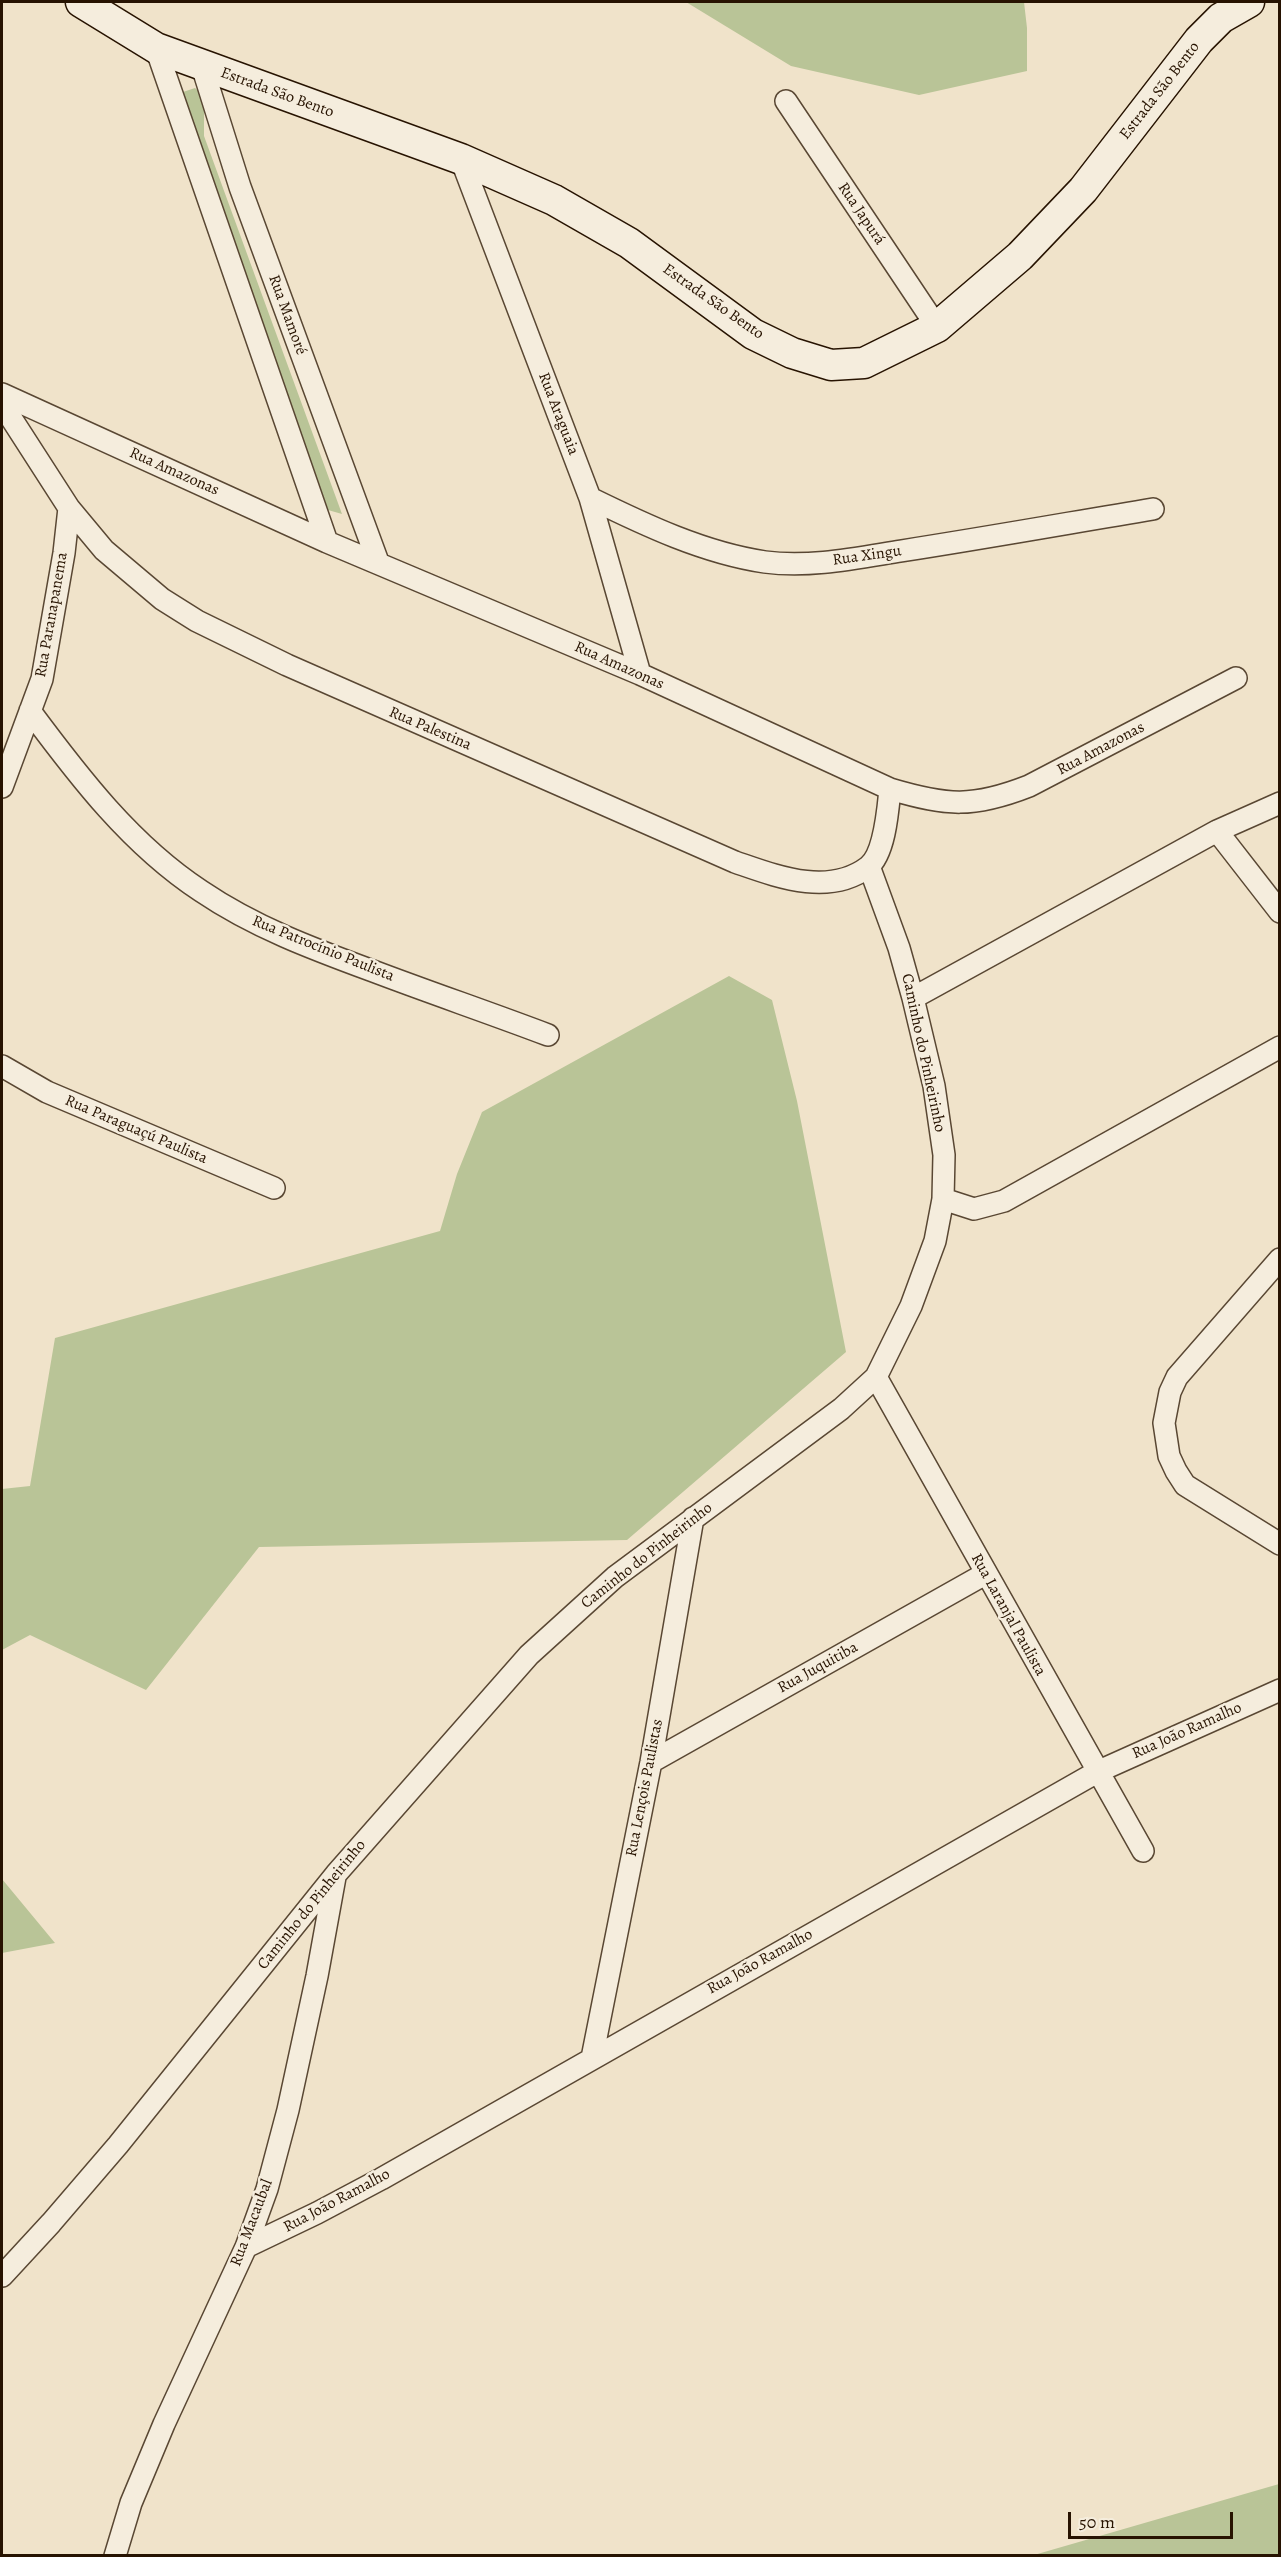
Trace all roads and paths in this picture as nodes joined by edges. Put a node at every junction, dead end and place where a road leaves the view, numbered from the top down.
1 (81, 2) edge
2 (1249, 2) edge
3 (156, 48) junction
4 (202, 66) junction
5 (786, 101) dead end
6 (461, 159) junction
7 (937, 327) junction
8 (2, 394) edge
9 (2, 404) edge
10 (590, 498) junction
11 (69, 508) junction
12 (1153, 509) dead end
13 (327, 542) junction
14 (378, 561) junction
15 (640, 674) junction
16 (1236, 678) dead end
17 (30, 711) junction
18 (2, 787) edge
19 (890, 789) junction
20 (1280, 804) edge
21 (1217, 831) junction
22 (869, 866) junction
23 (1280, 912) edge
24 (913, 998) junction
25 (548, 1035) dead end
26 (1280, 1047) edge
27 (2, 1066) edge
28 (274, 1188) dead end
29 (943, 1199) junction
30 (1280, 1259) edge
31 (876, 1377) junction
32 (693, 1518) junction
33 (1280, 1544) edge
34 (985, 1574) junction
35 (1280, 1690) edge
36 (651, 1762) junction
37 (1097, 1772) junction
38 (1143, 1851) dead end
39 (336, 1874) junction
40 (592, 2058) junction
41 (246, 2247) junction
42 (2, 2276) edge
43 (115, 2556) edge

1 - 3 street, Estrada São Bento
2 - 7 street, Estrada São Bento
3 - 4 street, Estrada São Bento
3 - 13 street
4 - 6 street, Estrada São Bento
4 - 14 street, Rua Mamoré
5 - 7 street, Rua Japurá
6 - 7 street, Estrada São Bento
6 - 10 street, Rua Araguaia
8 - 13 street, Rua Amazonas
9 - 11 street, Rua Palestina
10 - 12 street, Rua Xingu
10 - 15 street, Rua Araguaia
11 - 17 street, Rua Paranapanema
11 - 22 street, Rua Palestina
13 - 14 street, Rua Amazonas
14 - 15 street, Rua Amazonas
15 - 19 street, Rua Amazonas
16 - 19 street, Rua Amazonas
17 - 18 street, Rua Paranapanema
17 - 25 street, Rua Patrocínio Paulista
19 - 22 street
20 - 21 street
21 - 23 street
21 - 24 street
22 - 24 street, Caminho do Pinheirinho
24 - 29 street, Caminho do Pinheirinho
26 - 29 street
27 - 28 street, Rua Paraguaçú Paulista
29 - 31 street, Caminho do Pinheirinho
30 - 33 street
31 - 32 street, Caminho do Pinheirinho
31 - 34 street, Rua Laranjal Paulista
32 - 36 street, Rua Lençois Paulistas
32 - 39 street, Caminho do Pinheirinho
34 - 36 street, Rua Juquitiba
34 - 37 street, Rua Laranjal Paulista
35 - 37 street, Rua João Ramalho
36 - 40 street, Rua Lençois Paulistas
37 - 38 street, Rua Laranjal Paulista
37 - 40 street, Rua João Ramalho
39 - 41 street, Rua Macaubal
39 - 42 street, Caminho do Pinheirinho
40 - 41 street, Rua João Ramalho
41 - 43 street, Rua Macaubal

